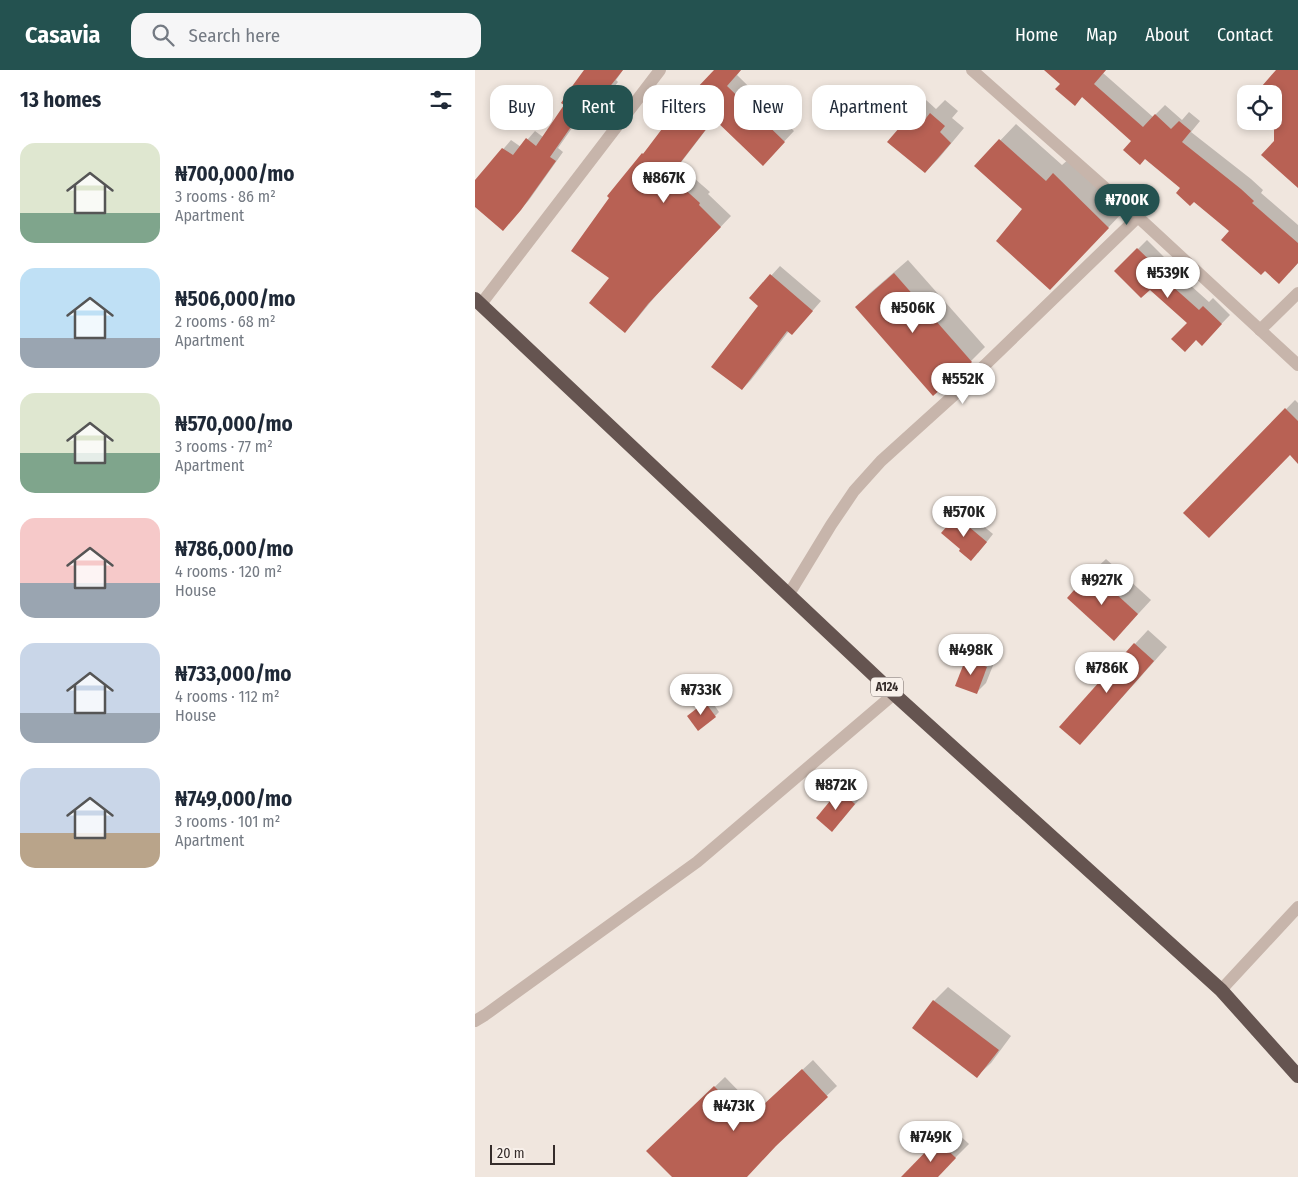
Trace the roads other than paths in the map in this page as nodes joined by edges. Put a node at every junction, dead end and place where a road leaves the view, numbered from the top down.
1 (660, 70) edge
2 (972, 70) edge
3 (1138, 217) junction
4 (1298, 293) edge
5 (478, 302) edge
6 (1260, 330) junction
7 (1298, 366) edge
8 (789, 594) junction
9 (894, 694) junction
10 (1298, 907) edge
11 (1221, 990) junction
12 (475, 1021) edge
13 (1298, 1076) edge

1 - 5 street
2 - 3 street
3 - 6 street
3 - 8 street
4 - 6 street
5 - 8 highway, A124
6 - 7 street
8 - 9 highway, A124
9 - 11 highway, A124
9 - 12 street
10 - 11 street
11 - 13 highway, A124

